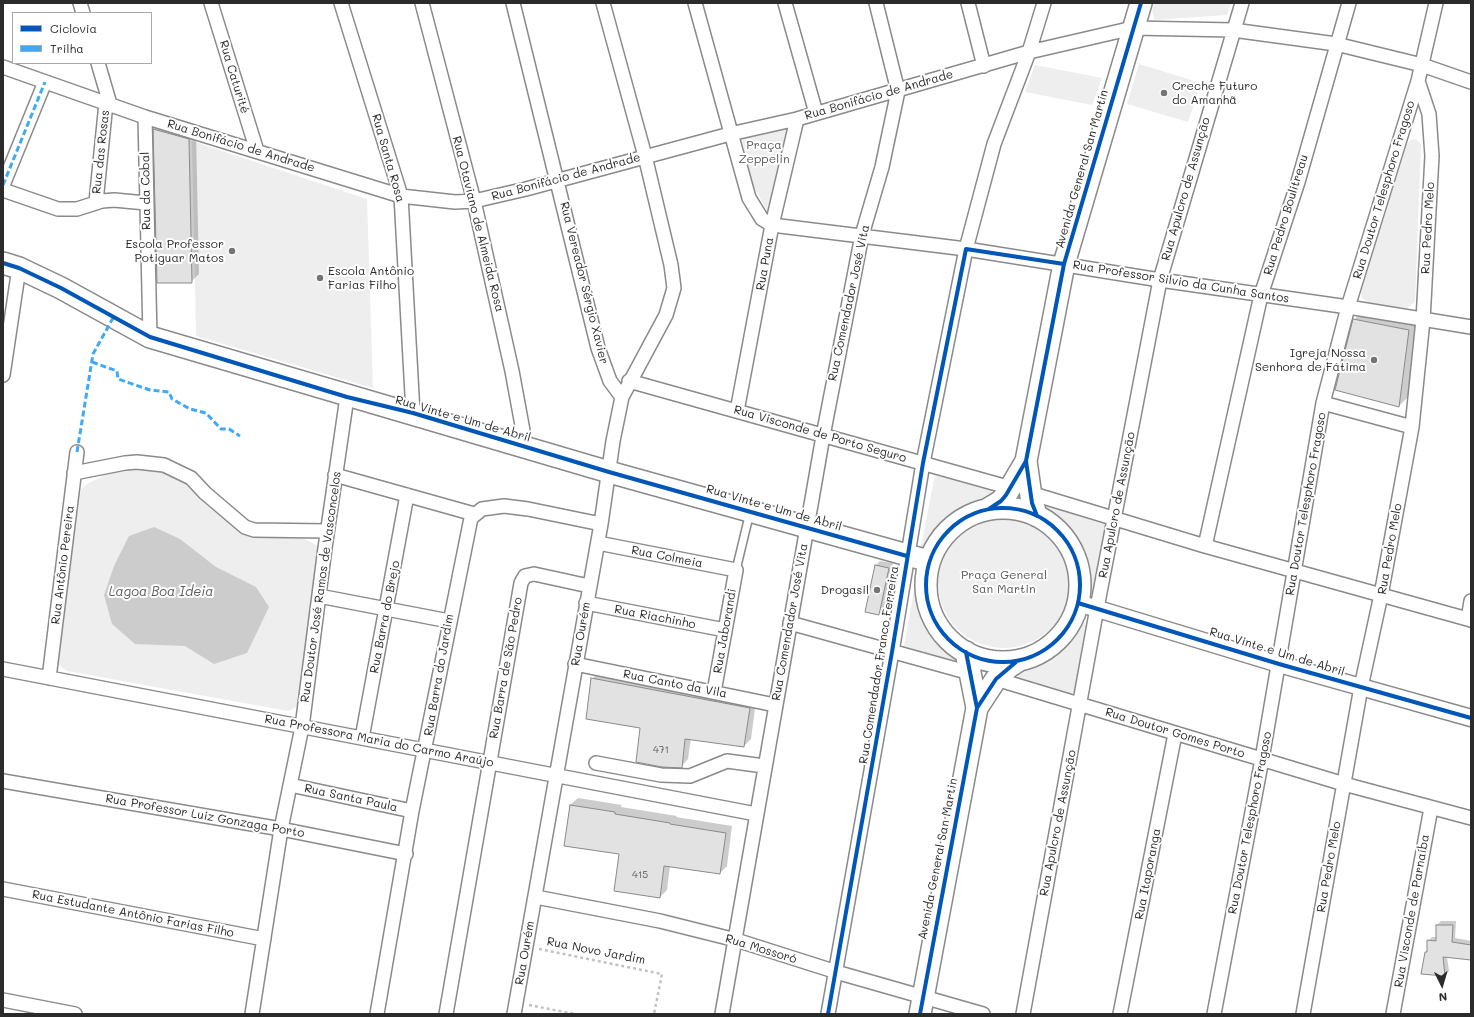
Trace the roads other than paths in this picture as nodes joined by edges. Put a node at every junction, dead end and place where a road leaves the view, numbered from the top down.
1 (211, 3) edge
2 (341, 3) edge
3 (422, 3) edge
4 (513, 3) edge
5 (603, 3) edge
6 (695, 3) edge
7 (786, 3) edge
8 (876, 3) edge
9 (968, 3) edge
10 (1044, 3) edge
11 (1141, 3) edge
12 (1242, 3) edge
13 (1349, 3) edge
14 (1436, 3) edge
15 (1133, 28) junction
16 (1233, 30) junction
17 (1336, 44) junction
18 (1028, 52) junction
19 (98, 64) edge
20 (1422, 65) junction
21 (984, 66) junction
22 (3, 67) edge
23 (1418, 81) junction
24 (45, 82) junction
25 (1471, 82) edge
26 (898, 91) junction
27 (108, 103) junction
28 (816, 113) junction
29 (145, 117) junction
30 (797, 119) junction
31 (730, 134) junction
32 (257, 151) junction
33 (644, 156) junction
34 (558, 179) junction
35 (3, 186) edge
36 (3, 190) edge
37 (401, 196) junction
38 (474, 201) junction
39 (96, 202) junction
40 (146, 203) junction
41 (772, 225) junction
42 (862, 235) junction
43 (966, 249) junction
44 (1064, 264) junction
45 (11, 266) edge
46 (1160, 280) junction
47 (1261, 295) junction
48 (1348, 307) junction
49 (1423, 320) junction
50 (1471, 327) edge
51 (150, 337) junction
52 (3, 375) edge
53 (629, 381) junction
54 (347, 396) junction
55 (622, 397) junction
56 (1323, 403) junction
57 (737, 411) junction
58 (413, 413) junction
59 (1412, 426) junction
60 (823, 436) junction
61 (526, 447) junction
62 (77, 452) dead end
63 (923, 463) junction
64 (609, 472) junction
65 (74, 473) junction
66 (335, 476) junction
67 (1020, 490) junction
68 (407, 495) junction
69 (988, 509) junction
70 (750, 512) junction
71 (474, 514) junction
72 (1036, 516) junction
73 (1114, 518) junction
74 (601, 524) junction
75 (806, 527) junction
76 (327, 531) junction
77 (598, 543) junction
78 (1205, 546) junction
79 (907, 556) junction
80 (929, 561) junction
81 (736, 570) junction
82 (1294, 571) junction
83 (589, 586) junction
84 (1381, 595) junction
85 (319, 596) junction
86 (1471, 601) edge
87 (586, 603) junction
88 (1087, 605) junction
89 (386, 608) junction
90 (1470, 620) edge
91 (449, 621) junction
92 (790, 623) junction
93 (725, 630) junction
94 (892, 652) junction
95 (966, 652) junction
96 (1020, 660) junction
97 (575, 664) junction
98 (1279, 664) junction
99 (3, 668) edge
100 (970, 673) junction
101 (49, 678) junction
102 (996, 679) junction
103 (1361, 687) junction
104 (714, 692) junction
105 (1080, 704) junction
106 (775, 705) junction
107 (977, 708) junction
108 (1471, 718) edge
109 (302, 726) junction
110 (1175, 734) junction
111 (362, 738) junction
112 (426, 750) junction
113 (1262, 759) junction
114 (489, 762) junction
115 (596, 763) dead end
116 (764, 766) junction
117 (555, 776) junction
118 (3, 781) edge
119 (1344, 784) junction
120 (290, 785) junction
121 (1430, 808) junction
122 (412, 811) junction
123 (756, 814) junction
124 (1471, 818) edge
125 (281, 829) junction
126 (406, 854) junction
127 (3, 889) edge
128 (536, 897) junction
129 (264, 939) junction
130 (736, 940) junction
131 (836, 972) junction
132 (3, 1000) edge
133 (921, 1005) edge
134 (515, 1008) edge
135 (75, 1014) edge
136 (252, 1014) edge
137 (378, 1014) edge
138 (446, 1014) edge
139 (722, 1014) edge
140 (828, 1014) edge
141 (984, 1014) edge
142 (1023, 1014) edge
143 (1120, 1014) edge
144 (1214, 1014) edge
145 (1303, 1014) edge
146 (1393, 1014) edge

1 - 32 street, Rua Caturité
2 - 37 street, Rua Santa Rosa
3 - 38 street, Rua Otaviano de Almeida Rosa
4 - 34 street, Rua Vereador Sérgio Xavier
5 - 33 street, Rua Ourém
6 - 31 street
7 - 28 street
8 - 26 street
9 - 21 street
10 - 18 street, Rua Comendador Franco Ferreira
11 - 15 main road, Avenida General San Martin
12 - 16 street, Rua Apulcro de Assunção
13 - 17 street, Rua Pedro Boulitreau
14 - 20 street, Rua Doutor Telesphoro Fragoso
15 - 16 street, Rua Bonifácio de Andrade
15 - 18 street, Rua Bonifácio de Andrade
15 - 44 main road, Avenida General San Martin
16 - 17 street, Rua Bonifácio de Andrade
16 - 46 street, Rua Apulcro de Assunção
17 - 20 street, Rua Bonifácio de Andrade
17 - 47 street, Rua Pedro Boulitreau
18 - 21 street, Rua Bonifácio de Andrade
18 - 43 street, Rua Comendador Franco Ferreira
19 - 27 street
20 - 23 street, Rua Doutor Telesphoro Fragoso
20 - 25 street, Rua Bonifácio de Andrade
21 - 26 street, Rua Bonifácio de Andrade
22 - 24 street, Rua Bonifácio de Andrade
23 - 48 street, Rua Doutor Telesphoro Fragoso
23 - 49 street, Rua Pedro Melo
24 - 27 street, Rua Bonifácio de Andrade
24 - 35 street
26 - 28 street, Rua Bonifácio de Andrade
26 - 42 street, Rua Comendador José Vita
27 - 29 street, Rua Bonifácio de Andrade
27 - 39 street, Rua das Rosas
28 - 30 street, Rua Bonifácio de Andrade
29 - 32 street, Rua Bonifácio de Andrade
29 - 40 street, Rua da Cobal
30 - 31 street, Rua Bonifácio de Andrade
30 - 41 street, Rua Puna
31 - 33 street, Rua Bonifácio de Andrade
31 - 41 street
32 - 37 street, Rua Bonifácio de Andrade
33 - 34 street, Rua Bonifácio de Andrade
33 - 53 street, Rua Ourém
34 - 38 street, Rua Bonifácio de Andrade
34 - 55 street, Rua Vereador Sérgio Xavier
36 - 39 street
37 - 38 street, Rua Bonifácio de Andrade
37 - 58 street, Rua Santa Rosa
38 - 61 street, Rua Otaviano de Almeida Rosa
39 - 40 street
40 - 51 street, Rua da Cobal
41 - 42 street, Rua Professor Silvio da Cunha Santos
41 - 57 street, Rua Puna
42 - 43 street, Rua Professor Silvio da Cunha Santos
42 - 60 street, Rua Comendador José Vita
43 - 44 street, Rua Professor Silvio da Cunha Santos
43 - 63 street, Rua Comendador Franco Ferreira
44 - 46 street, Rua Professor Silvio da Cunha Santos
44 - 67 main road, Avenida General San Martin
45 - 51 main road, Rua Vinte e Um de Abril
45 - 52 street
46 - 47 street, Rua Professor Silvio da Cunha Santos
46 - 73 street, Rua Apulcro de Assunção
47 - 48 street, Rua Professor Silvio da Cunha Santos
47 - 78 street, Rua Pedro Boulitreau
48 - 49 street, Rua Professor Silvio da Cunha Santos
48 - 56 street, Rua Doutor Telesphoro Fragoso
49 - 50 street, Rua Professor Silvio da Cunha Santos
49 - 59 street, Rua Pedro Melo
51 - 54 main road, Rua Vinte e Um de Abril
53 - 55 street, Rua Ourém
53 - 57 street, Rua Visconde de Porto Seguro
54 - 58 main road, Rua Vinte e Um de Abril
54 - 66 street, Rua Doutor José Ramos de Vasconcelos
55 - 64 street, Rua Ourém
56 - 59 street
56 - 82 street, Rua Doutor Telesphoro Fragoso
57 - 60 street, Rua Visconde de Porto Seguro
58 - 61 main road, Rua Vinte e Um de Abril
59 - 84 street, Rua Pedro Melo
60 - 63 street, Rua Visconde de Porto Seguro
60 - 75 street, Rua Comendador José Vita
61 - 64 main road, Rua Vinte e Um de Abril
62 - 65 street, Rua Antônio Pereira
63 - 67 street, Rua Visconde de Porto Seguro
63 - 79 street, Rua Comendador Franco Ferreira
64 - 70 main road, Rua Vinte e Um de Abril
64 - 74 street, Rua Ourém
65 - 76 street, Rua Doutor José Ramos de Vasconcelos
65 - 101 street, Rua Antônio Pereira
66 - 68 street
66 - 76 street, Rua Doutor José Ramos de Vasconcelos
67 - 69 main road, Avenida General San Martin
67 - 72 main road
67 - 73 street, Rua Visconde de Porto Seguro
68 - 71 street
68 - 89 street, Rua Barra do Brejo
69 - 72 main road
69 - 80 main road
70 - 75 main road, Rua Vinte e Um de Abril
70 - 81 lane
71 - 74 street
71 - 91 street, Rua Barra do Jardim
72 - 88 main road
73 - 78 street, Rua Visconde de Porto Seguro
73 - 88 street, Rua Apulcro de Assunção
74 - 77 street, Rua Ourém
75 - 79 main road, Rua Vinte e Um de Abril
75 - 92 street, Rua Comendador José Vita
76 - 85 street, Rua Doutor José Ramos de Vasconcelos
77 - 81 street, Rua Colmeia
77 - 83 street, Rua Ourém
78 - 82 street, Rua Visconde de Porto Seguro
79 - 80 main road, Rua Vinte e Um de Abril
79 - 94 street, Rua Comendador Franco Ferreira
80 - 95 main road
81 - 93 street, Rua Jaborandi
82 - 84 street, Rua Visconde de Porto Seguro
82 - 98 street, Rua Doutor Telesphoro Fragoso
83 - 87 street, Rua Ourém
83 - 114 street, Rua Barra de São Pedro
84 - 90 street, Rua Visconde de Porto Seguro
84 - 103 street, Rua Pedro Melo
85 - 89 street
85 - 109 street, Rua Doutor José Ramos de Vasconcelos
86 - 90 street
87 - 93 street, Rua Riachinho
87 - 97 street, Rua Ourém
88 - 96 main road
88 - 98 street, Rua Vinte e Um de Abril
88 - 105 street, Rua Apulcro de Assunção
89 - 91 street
89 - 111 street, Rua Barra do Brejo
91 - 112 street, Rua Barra do Jardim
92 - 94 street
92 - 106 street, Rua Comendador José Vita
93 - 104 street, Rua Jaborandi
94 - 100 street
94 - 131 street, Rua Comendador Franco Ferreira
95 - 96 main road
95 - 100 main road, Avenida General San Martin
96 - 102 main road, Avenida General San Martin
97 - 104 street, Rua Canto da Vila
97 - 117 street, Rua Ourém
98 - 103 street, Rua Vinte e Um de Abril
98 - 113 street, Rua Doutor Telesphoro Fragoso
99 - 101 street, Rua Professora Maria do Carmo Araújo
100 - 107 main road, Avenida General San Martin
101 - 109 street, Rua Professora Maria do Carmo Araújo
102 - 105 street, Rua Doutor Gomes Porto
102 - 107 main road, Avenida General San Martin
103 - 108 street, Rua Vinte e Um de Abril
103 - 119 street, Rua Pedro Melo
104 - 106 street, Rua Canto da Vila
105 - 110 street, Rua Doutor Gomes Porto
105 - 142 street, Rua Apulcro de Assunção
106 - 116 street, Rua Comendador José Vita
107 - 133 main road, Avenida General San Martin
109 - 111 street, Rua Professora Maria do Carmo Araújo
109 - 120 street, Rua Doutor José Ramos de Vasconcelos
110 - 113 street, Rua Doutor Gomes Porto
110 - 143 street, Rua Itaporanga
111 - 112 street, Rua Professora Maria do Carmo Araújo
112 - 114 street, Rua Professora Maria do Carmo Araújo
112 - 122 street, Rua Barra do Jardim
113 - 119 street, Rua Doutor Gomes Porto
113 - 144 street, Rua Doutor Telesphoro Fragoso
114 - 117 street, Rua Professora Maria do Carmo Araújo
114 - 138 street, Rua Barra de São Pedro
115 - 116 street
116 - 123 street, Rua Comendador José Vita
117 - 123 street, Rua Professora Maria do Carmo Araújo
117 - 128 street, Rua Ourém
118 - 125 street, Rua Professor Luiz Gonzaga Porto
119 - 121 street, Rua Doutor Gomes Porto
119 - 145 street, Rua Pedro Melo
120 - 122 street, Rua Santa Paula
120 - 125 street, Rua Doutor José Ramos de Vasconcelos
121 - 124 street, Rua Doutor Gomes Porto
121 - 146 street, Rua Visconde de Parnaíba
122 - 126 street, Rua Barra do Jardim
123 - 130 street, Rua Comendador José Vita
125 - 126 street, Rua Professor Luiz Gonzaga Porto
125 - 129 street, Rua Doutor José Ramos de Vasconcelos
126 - 137 street, Rua Barra do Jardim
127 - 129 street, Rua Estudante Antônio Farias Filho
128 - 130 street, Rua Mossoró
128 - 134 street, Rua Ourém
129 - 136 street, Rua Doutor José Ramos de Vasconcelos
130 - 131 street, Rua Mossoró
130 - 139 street, Rua Comendador José Vita
131 - 133 street, Rua Mossoró
131 - 140 street, Rua Comendador Franco Ferreira
132 - 135 street
133 - 141 street, Rua Mossoró

